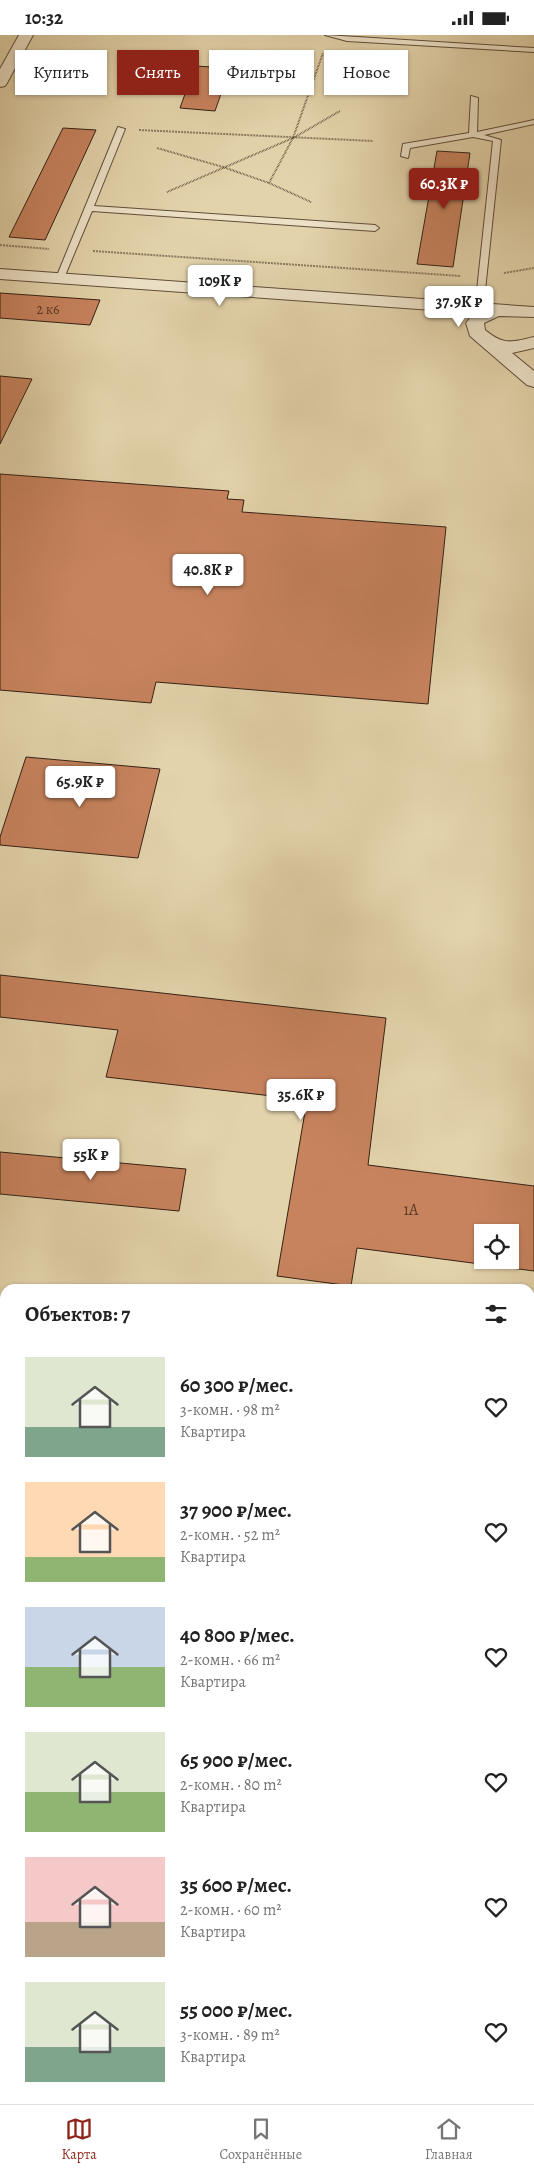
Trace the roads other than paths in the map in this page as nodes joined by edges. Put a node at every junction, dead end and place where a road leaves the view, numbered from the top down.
1 (26, 35) edge
2 (329, 35) edge
3 (534, 50) edge
4 (6, 60) edge
5 (0, 83) edge
6 (474, 99) dead end
7 (534, 122) edge
8 (121, 129) road end
9 (473, 135) junction
10 (405, 156) dead end
11 (89, 208) junction
12 (375, 228) dead end
13 (0, 274) edge
14 (60, 278) junction
15 (443, 307) junction
16 (488, 310) junction
17 (532, 313) edge
18 (476, 332) junction
19 (531, 343) edge
20 (490, 344) junction
21 (506, 356) junction
22 (534, 381) edge

1 - 4 street
2 - 3 lane
4 - 5 street
6 - 9 lane
7 - 9 lane
8 - 11 lane
9 - 10 lane
9 - 16 lane
11 - 12 lane
11 - 14 lane
13 - 14 street
14 - 15 street
15 - 16 street
15 - 18 street
16 - 17 street
16 - 18 street
18 - 20 street
19 - 20 street
19 - 21 street
20 - 21 street
21 - 22 street

